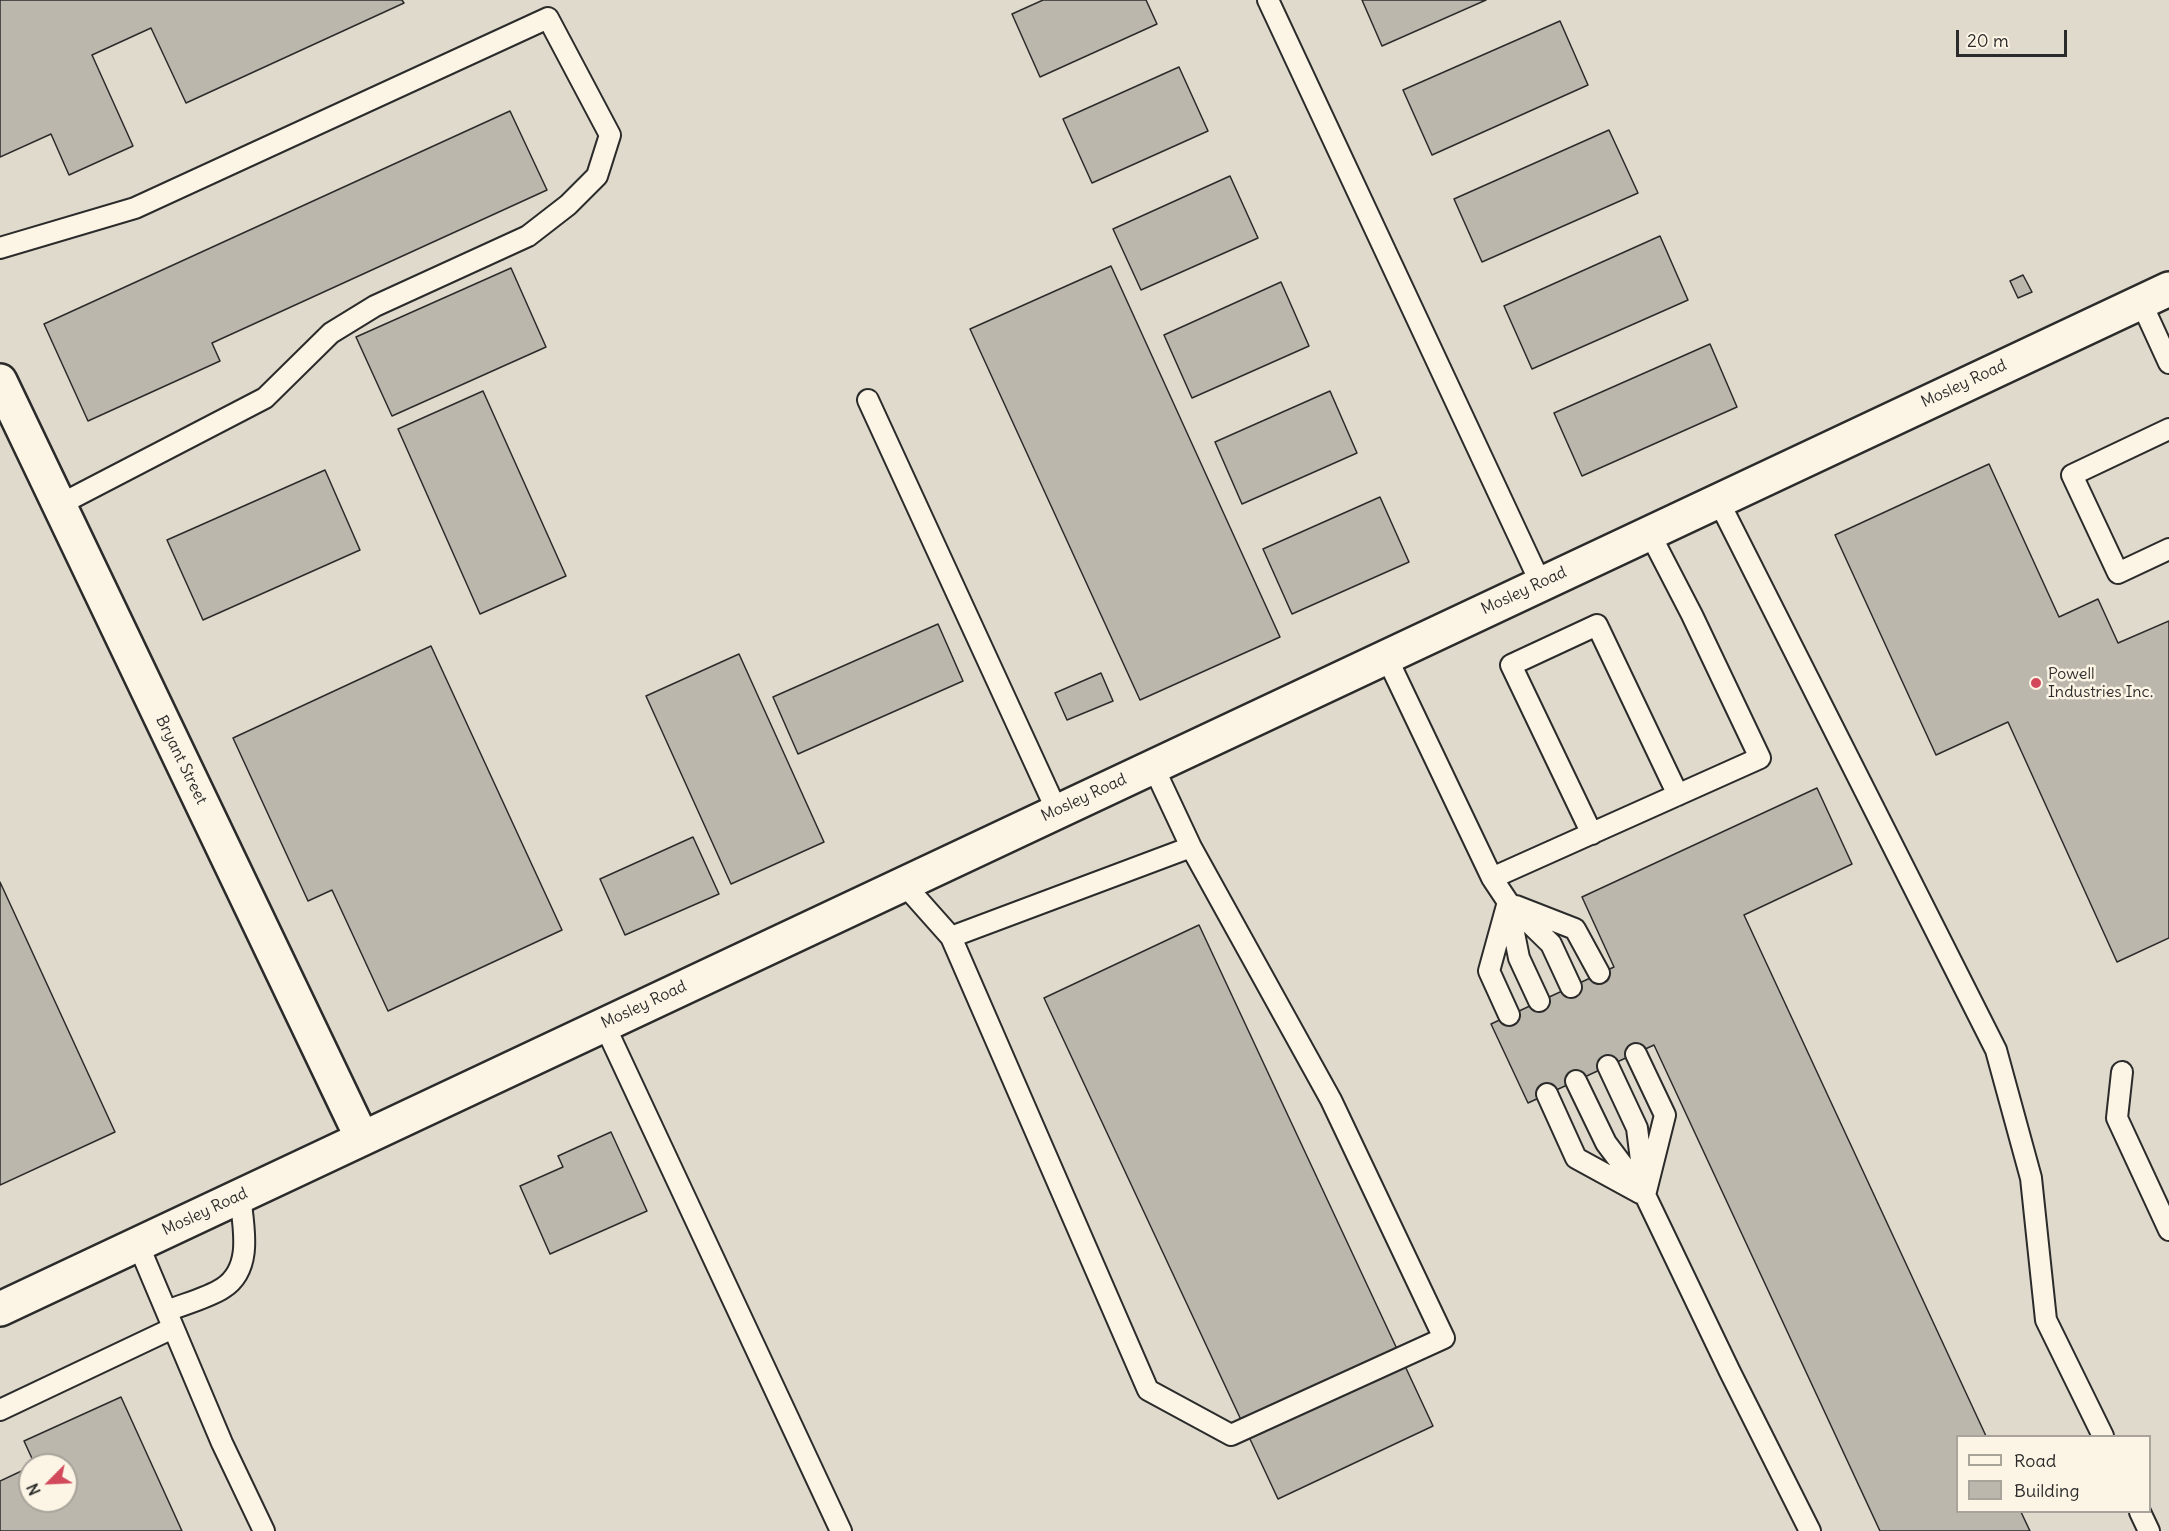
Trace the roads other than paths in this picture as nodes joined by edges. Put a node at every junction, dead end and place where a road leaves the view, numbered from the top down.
1 (1268, 0) edge
2 (0, 248) edge
3 (2155, 296) edge
4 (2169, 363) edge
5 (0, 381) edge
6 (868, 400) dead end
7 (2169, 429) edge
8 (1718, 500) junction
9 (60, 505) junction
10 (1649, 532) junction
11 (2169, 549) edge
12 (1541, 584) junction
13 (1386, 656) junction
14 (1153, 766) junction
15 (1678, 795) junction
16 (1057, 811) junction
17 (1592, 834) junction
18 (1191, 847) junction
19 (1492, 878) junction
20 (903, 883) junction
21 (1508, 902) junction
22 (951, 937) junction
23 (1599, 973) dead end
24 (1571, 987) dead end
25 (1539, 1001) dead end
26 (1509, 1015) dead end
27 (604, 1024) junction
28 (1636, 1054) dead end
29 (1608, 1066) dead end
30 (2122, 1072) dead end
31 (1576, 1081) dead end
32 (1547, 1094) dead end
33 (362, 1138) junction
34 (1645, 1195) junction
35 (240, 1196) junction
36 (2169, 1230) edge
37 (138, 1244) junction
38 (0, 1309) edge
39 (170, 1319) junction
40 (0, 1410) edge
41 (2102, 1435) edge
42 (2140, 1513) edge
43 (264, 1531) edge
44 (841, 1531) edge
45 (1810, 1531) edge
46 (2149, 1531) edge

1 - 12 lane
2 - 9 lane
3 - 4 lane
3 - 8 street, Mosley Road
5 - 9 street, Bryant Street
6 - 16 lane
7 - 11 lane
8 - 10 street, Mosley Road
8 - 41 lane
9 - 33 street, Bryant Street
10 - 12 street, Mosley Road
10 - 15 lane
12 - 13 street, Mosley Road
13 - 14 street, Mosley Road
13 - 19 lane
14 - 16 street, Mosley Road
14 - 18 lane
15 - 17 lane
15 - 17 lane
16 - 20 street, Mosley Road
17 - 19 lane
18 - 22 lane
18 - 22 lane
19 - 21 lane
20 - 22 lane
20 - 27 street, Mosley Road
21 - 23 lane
21 - 24 lane
21 - 25 lane
21 - 26 lane
27 - 33 street, Mosley Road
27 - 44 lane
28 - 34 lane
29 - 34 lane
30 - 36 lane
31 - 34 lane
32 - 34 lane
33 - 35 street, Mosley Road
34 - 45 lane
35 - 37 street, Mosley Road
35 - 39 lane
37 - 38 street, Mosley Road
37 - 39 lane
39 - 40 lane
39 - 43 lane
42 - 46 lane

